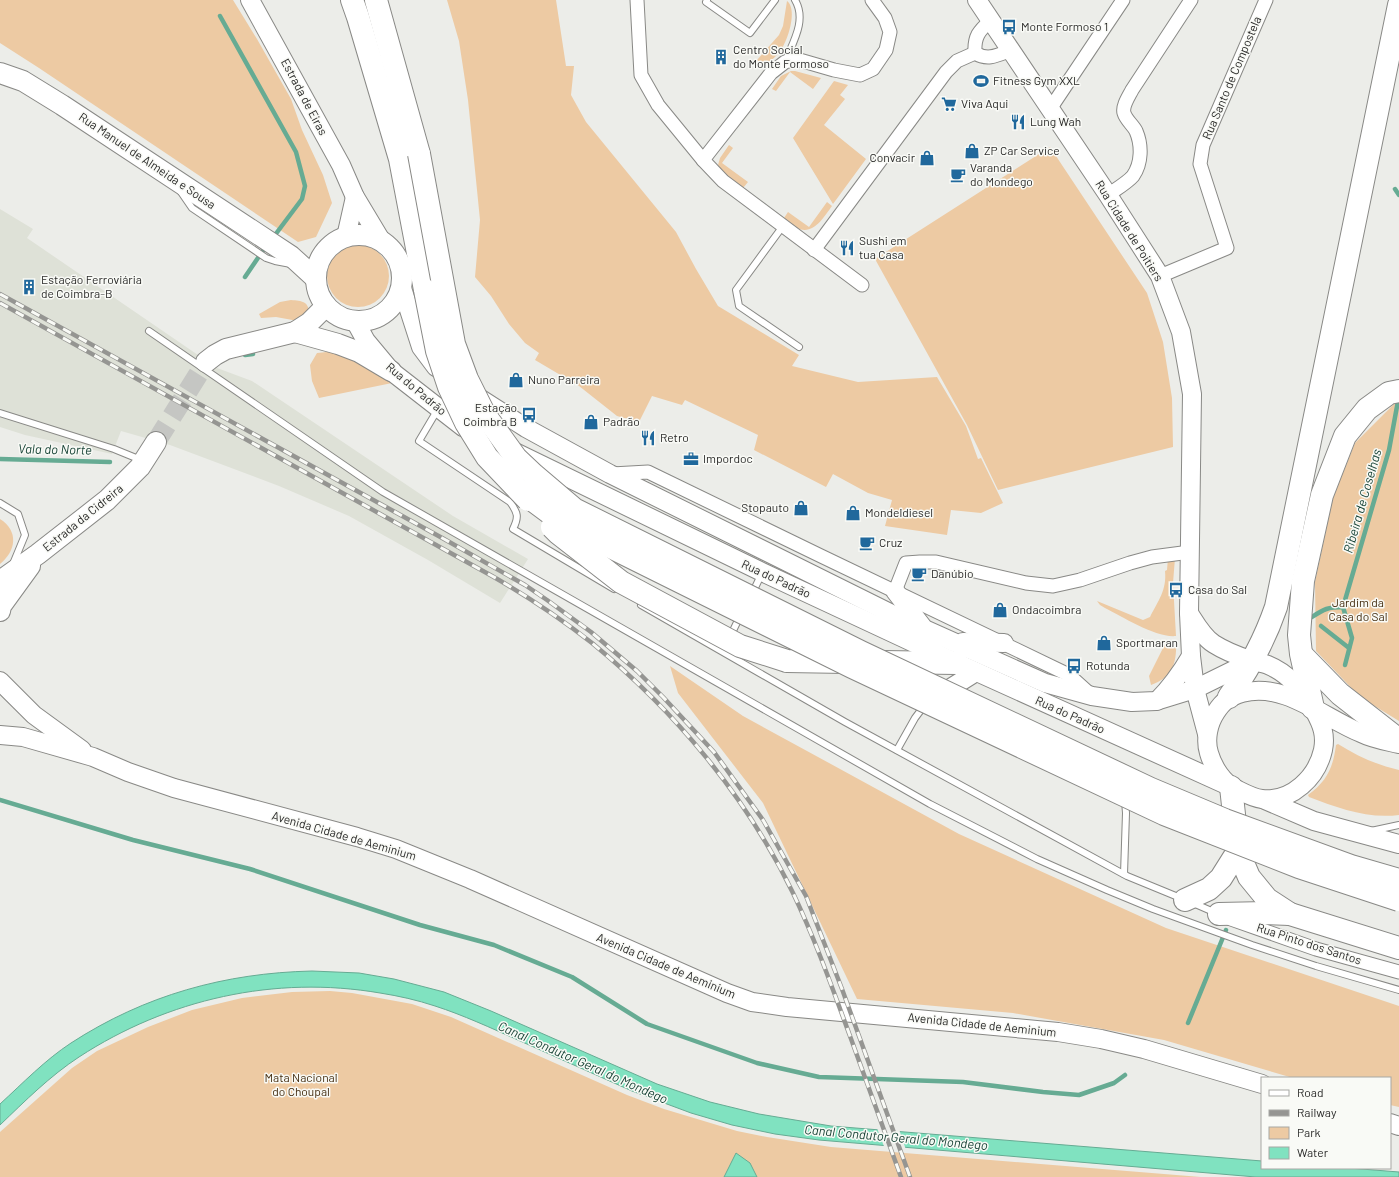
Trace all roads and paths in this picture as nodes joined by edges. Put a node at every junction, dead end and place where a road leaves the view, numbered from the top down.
1 (250, 0) edge
2 (352, 0) edge
3 (376, 0) edge
4 (637, 0) edge
5 (707, 0) edge
6 (775, 0) edge
7 (795, 0) edge
8 (872, 0) edge
9 (977, 0) edge
10 (1123, 0) edge
11 (1191, 0) edge
12 (1266, 0) edge
13 (1399, 5) edge
14 (991, 20) junction
15 (1010, 50) junction
16 (975, 53) junction
17 (785, 62) junction
18 (0, 73) edge
19 (1050, 109) junction
20 (409, 156) junction
21 (703, 160) junction
22 (1108, 195) junction
23 (355, 197) junction
24 (783, 226) junction
25 (346, 237) junction
26 (382, 242) junction
27 (814, 250) junction
28 (322, 257) junction
29 (293, 262) junction
30 (1160, 276) junction
31 (401, 285) junction
32 (862, 285) dead end
33 (326, 306) junction
34 (351, 320) junction
35 (149, 331) dead end
36 (302, 334) junction
37 (800, 347) dead end
38 (206, 362) tunnel mouth
39 (391, 371) junction
40 (1399, 391) edge
41 (438, 408) junction
42 (0, 413) edge
43 (156, 442) tunnel mouth
44 (144, 461) junction
45 (610, 474) junction
46 (519, 490) junction
47 (0, 503) edge
48 (1190, 552) junction
49 (38, 554) junction
50 (762, 572) junction
51 (5, 578) edge
52 (894, 591) junction
53 (623, 594) dead end
54 (636, 602) dead end
55 (0, 611) edge
56 (1189, 613) junction
57 (923, 628) junction
58 (954, 642) junction
59 (1004, 643) junction
60 (722, 652) junction
61 (1301, 654) junction
62 (1192, 656) junction
63 (1252, 661) junction
64 (966, 668) junction
65 (0, 681) edge
66 (1196, 689) junction
67 (942, 694) junction
68 (1092, 696) junction
69 (1229, 697) junction
70 (1156, 701) junction
71 (1313, 708) junction
72 (1207, 734) junction
73 (0, 735) edge
74 (1399, 740) edge
75 (1399, 744) edge
76 (897, 750) junction
77 (93, 757) junction
78 (1231, 787) junction
79 (1262, 799) junction
80 (1399, 825) edge
81 (1358, 834) junction
82 (1399, 844) edge
83 (1238, 851) junction
84 (1351, 866) junction
85 (1399, 872) edge
86 (1124, 874) junction
87 (1399, 880) edge
88 (1185, 900) junction
89 (1399, 900) edge
90 (1219, 914) junction
91 (1290, 914) junction
92 (1399, 948) edge
93 (1399, 972) edge
94 (1399, 990) edge
95 (1261, 1084) edge

1 - 23 main road, Estrada de Eiras
2 - 20 highway
3 - 20 highway
4 - 21 street
5 - 6 lane
7 - 17 lane
8 - 17 street
9 - 14 main road, Rua Cidade de Poitiers
10 - 19 street
11 - 22 street
12 - 30 street, Rua Santo de Compostela
13 - 63 highway
14 - 15 main road, Rua Cidade de Poitiers
14 - 16 street
15 - 16 street
15 - 19 main road, Rua Cidade de Poitiers
16 - 27 street
17 - 21 street
18 - 29 main road, Rua Manuel de Almeida e Sousa
19 - 22 main road, Rua Cidade de Poitiers
20 - 46 highway, bridge
20 - 84 highway, bridge
21 - 24 street
22 - 30 main road, Rua Cidade de Poitiers
23 - 25 main road
23 - 26 main road, Estrada de Eiras
24 - 27 street
24 - 37 lane
25 - 26 main road
25 - 28 main road
26 - 31 main road
27 - 32 street
28 - 29 main road
28 - 29 main road
29 - 33 main road
30 - 48 main road, Rua Cidade de Poitiers
31 - 34 main road
31 - 45 main road, Rua do Padrão
33 - 34 main road
33 - 36 main road
34 - 36 main road
34 - 39 main road, Rua do Padrão
35 - 94 lane
36 - 38 main road
36 - 39 main road
39 - 41 main road, Rua do Padrão
40 - 61 highway
41 - 50 main road, Rua do Padrão
41 - 53 lane
42 - 44 lane
43 - 44 main road, Estrada da Cidreira
44 - 49 main road, Estrada da Cidreira
45 - 52 street
45 - 57 main road, Rua do Padrão
46 - 64 highway, bridge
46 - 89 highway, bridge
47 - 51 lane
48 - 52 street
48 - 56 main road, Rua Cidade de Poitiers
49 - 51 main road, Estrada da Cidreira
49 - 55 main road, Estrada da Cidreira
50 - 60 lane
50 - 64 main road, Rua do Padrão
52 - 57 main road
52 - 59 street
54 - 60 lane
56 - 62 main road, Rua Cidade de Poitiers
56 - 63 main road
57 - 58 main road, Rua do Padrão
58 - 59 main road
58 - 68 main road, Rua do Padrão
59 - 68 street
60 - 76 lane
61 - 71 highway
61 - 74 highway
62 - 66 main road, Rua Cidade de Poitiers
62 - 70 main road
63 - 66 main road, Rua do Padrão
63 - 69 highway
63 - 71 main road
64 - 67 main road
64 - 78 main road, Rua do Padrão
65 - 77 main road, Avenida Cidade de Aeminium
66 - 70 main road, Rua do Padrão
66 - 72 main road, Rua Cidade de Poitiers
67 - 76 lane
67 - 86 lane
68 - 70 main road, Rua do Padrão
69 - 71 main road
69 - 72 main road
71 - 75 main road
71 - 79 main road
72 - 78 main road
73 - 77 main road, Avenida Cidade de Aeminium
76 - 86 lane
77 - 95 main road, Avenida Cidade de Aeminium
78 - 79 main road
78 - 83 highway
79 - 81 main road
80 - 81 lane
81 - 82 main road
83 - 88 highway
83 - 91 highway
84 - 85 highway, bridge
84 - 87 highway, bridge
86 - 88 lane
88 - 90 lane
90 - 91 highway
90 - 93 street, Rua Pinto dos Santos
91 - 92 highway

